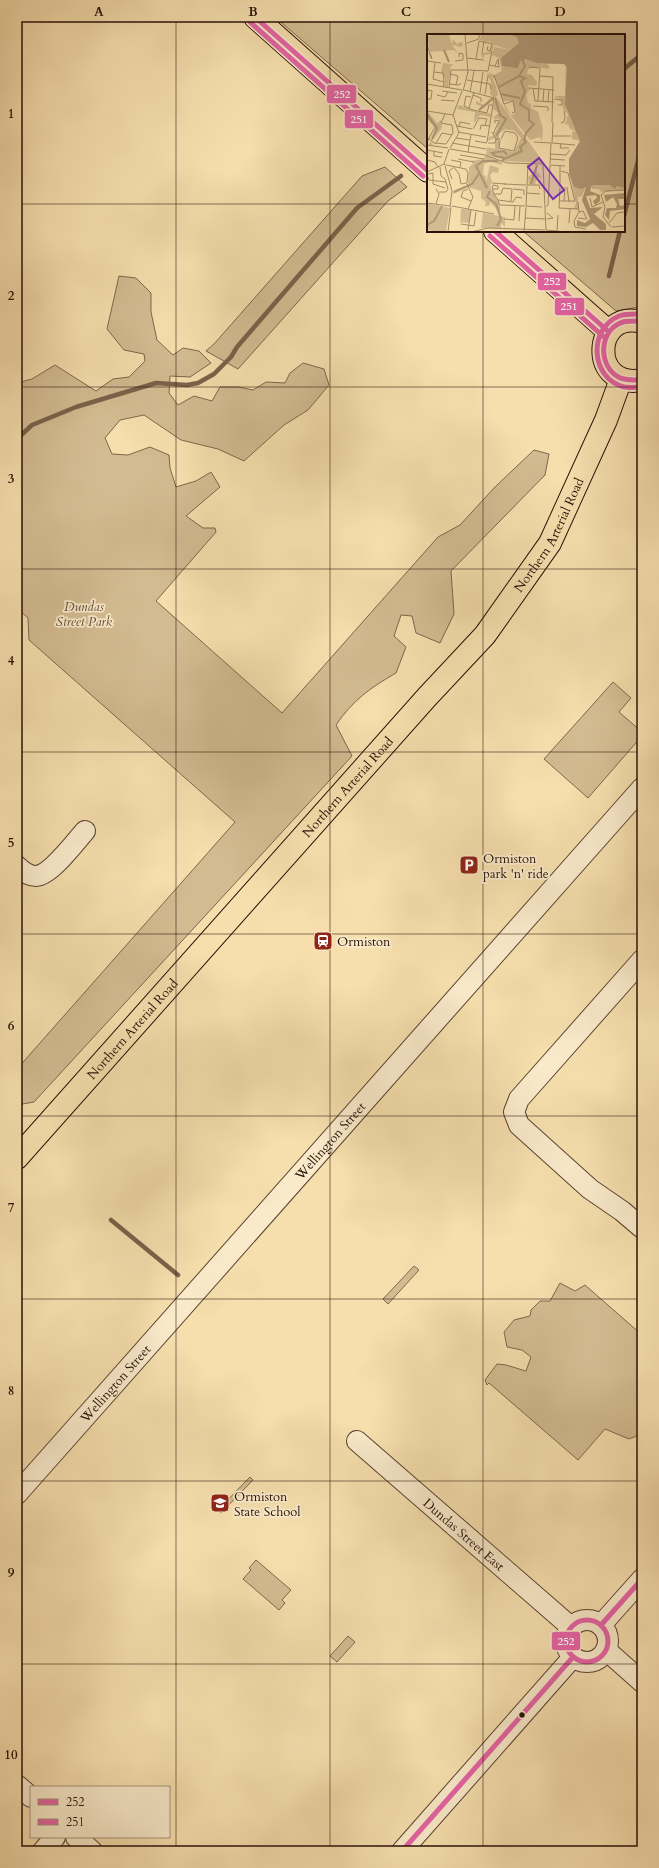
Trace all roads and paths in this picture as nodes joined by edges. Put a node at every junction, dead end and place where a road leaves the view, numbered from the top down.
1 (255, 17) edge
2 (427, 170) edge
3 (496, 232) edge
4 (642, 322) edge
5 (609, 332) junction
6 (631, 379) edge
7 (642, 788) edge
8 (85, 831) dead end
9 (17, 866) edge
10 (642, 960) edge
11 (17, 1158) edge
12 (642, 1228) edge
13 (357, 1441) dead end
14 (17, 1494) edge
15 (642, 1579) edge
16 (601, 1625) junction
17 (571, 1627) junction
18 (606, 1650) junction
19 (573, 1657) junction
20 (642, 1682) edge
21 (17, 1785) edge
22 (30, 1796) edge
23 (54, 1838) edge
24 (77, 1838) edge
25 (43, 1851) edge
26 (92, 1851) edge
27 (402, 1851) edge

1 - 2 main road
3 - 5 main road
4 - 5 main road
5 - 6 main road
6 - 11 main road, Northern Arterial Road
7 - 14 street, Wellington Street
8 - 9 street
10 - 12 street
13 - 17 street, Dundas Street East
15 - 16 street
16 - 17 street
16 - 18 street
17 - 19 street
18 - 19 street
18 - 20 street
19 - 27 street
21 - 22 street
23 - 25 street
24 - 26 street

